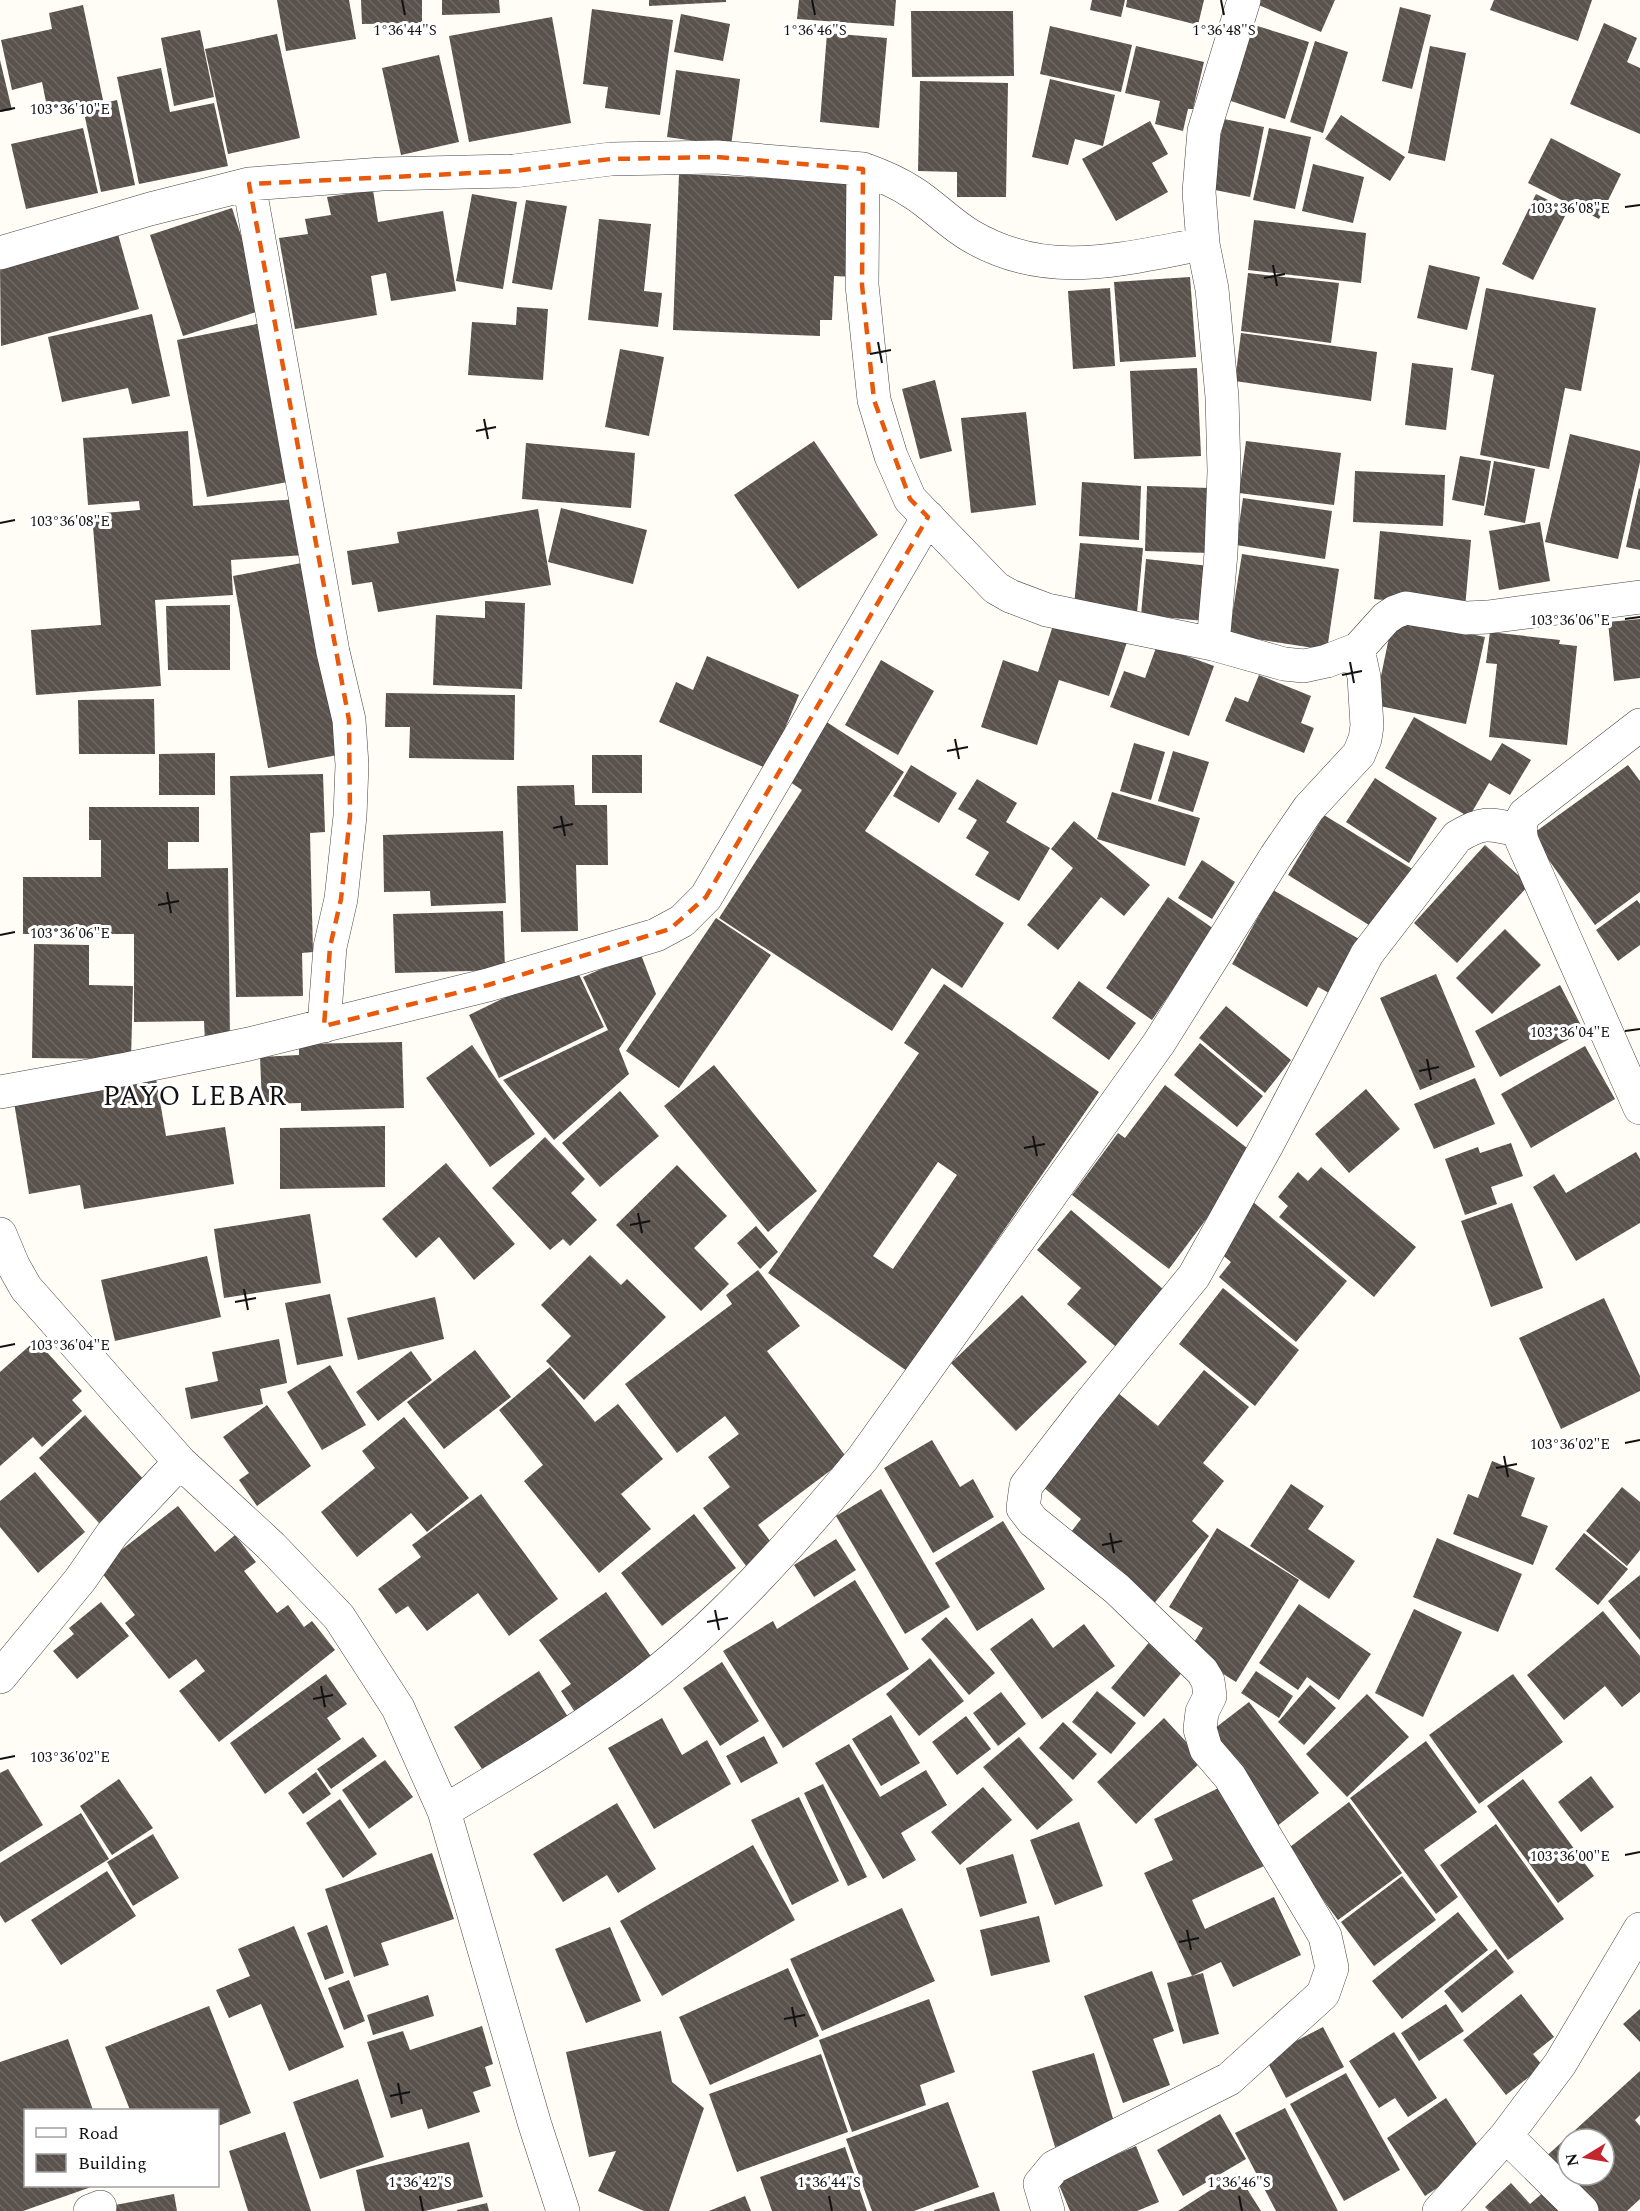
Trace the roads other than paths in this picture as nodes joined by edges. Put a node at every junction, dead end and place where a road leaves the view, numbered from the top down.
1 (1244, 0) edge
2 (862, 169) junction
3 (249, 184) junction
4 (1203, 244) junction
5 (0, 253) edge
6 (928, 517) junction
7 (1640, 597) edge
8 (1213, 644) junction
9 (1358, 649) junction
10 (1640, 724) edge
11 (1520, 831) junction
12 (324, 1026) junction
13 (0, 1092) edge
14 (1640, 1108) edge
15 (0, 1233) edge
16 (13, 1285) edge
17 (180, 1462) junction
18 (0, 1677) edge
19 (444, 1811) junction
20 (1640, 1929) edge
21 (1506, 2136) junction
22 (563, 2211) edge
23 (1048, 2211) edge
24 (1440, 2211) edge
25 (1582, 2211) edge

1 - 4 street
2 - 3 street
2 - 4 street
2 - 6 street
3 - 5 street
3 - 12 street
4 - 8 street
6 - 8 street
6 - 12 street
7 - 9 street
8 - 9 street
9 - 19 street
10 - 11 street
11 - 14 street
11 - 23 street
12 - 13 street
15 - 16 street
16 - 17 street
17 - 18 street
17 - 19 street
19 - 22 street
20 - 21 street
21 - 24 street
21 - 25 street

